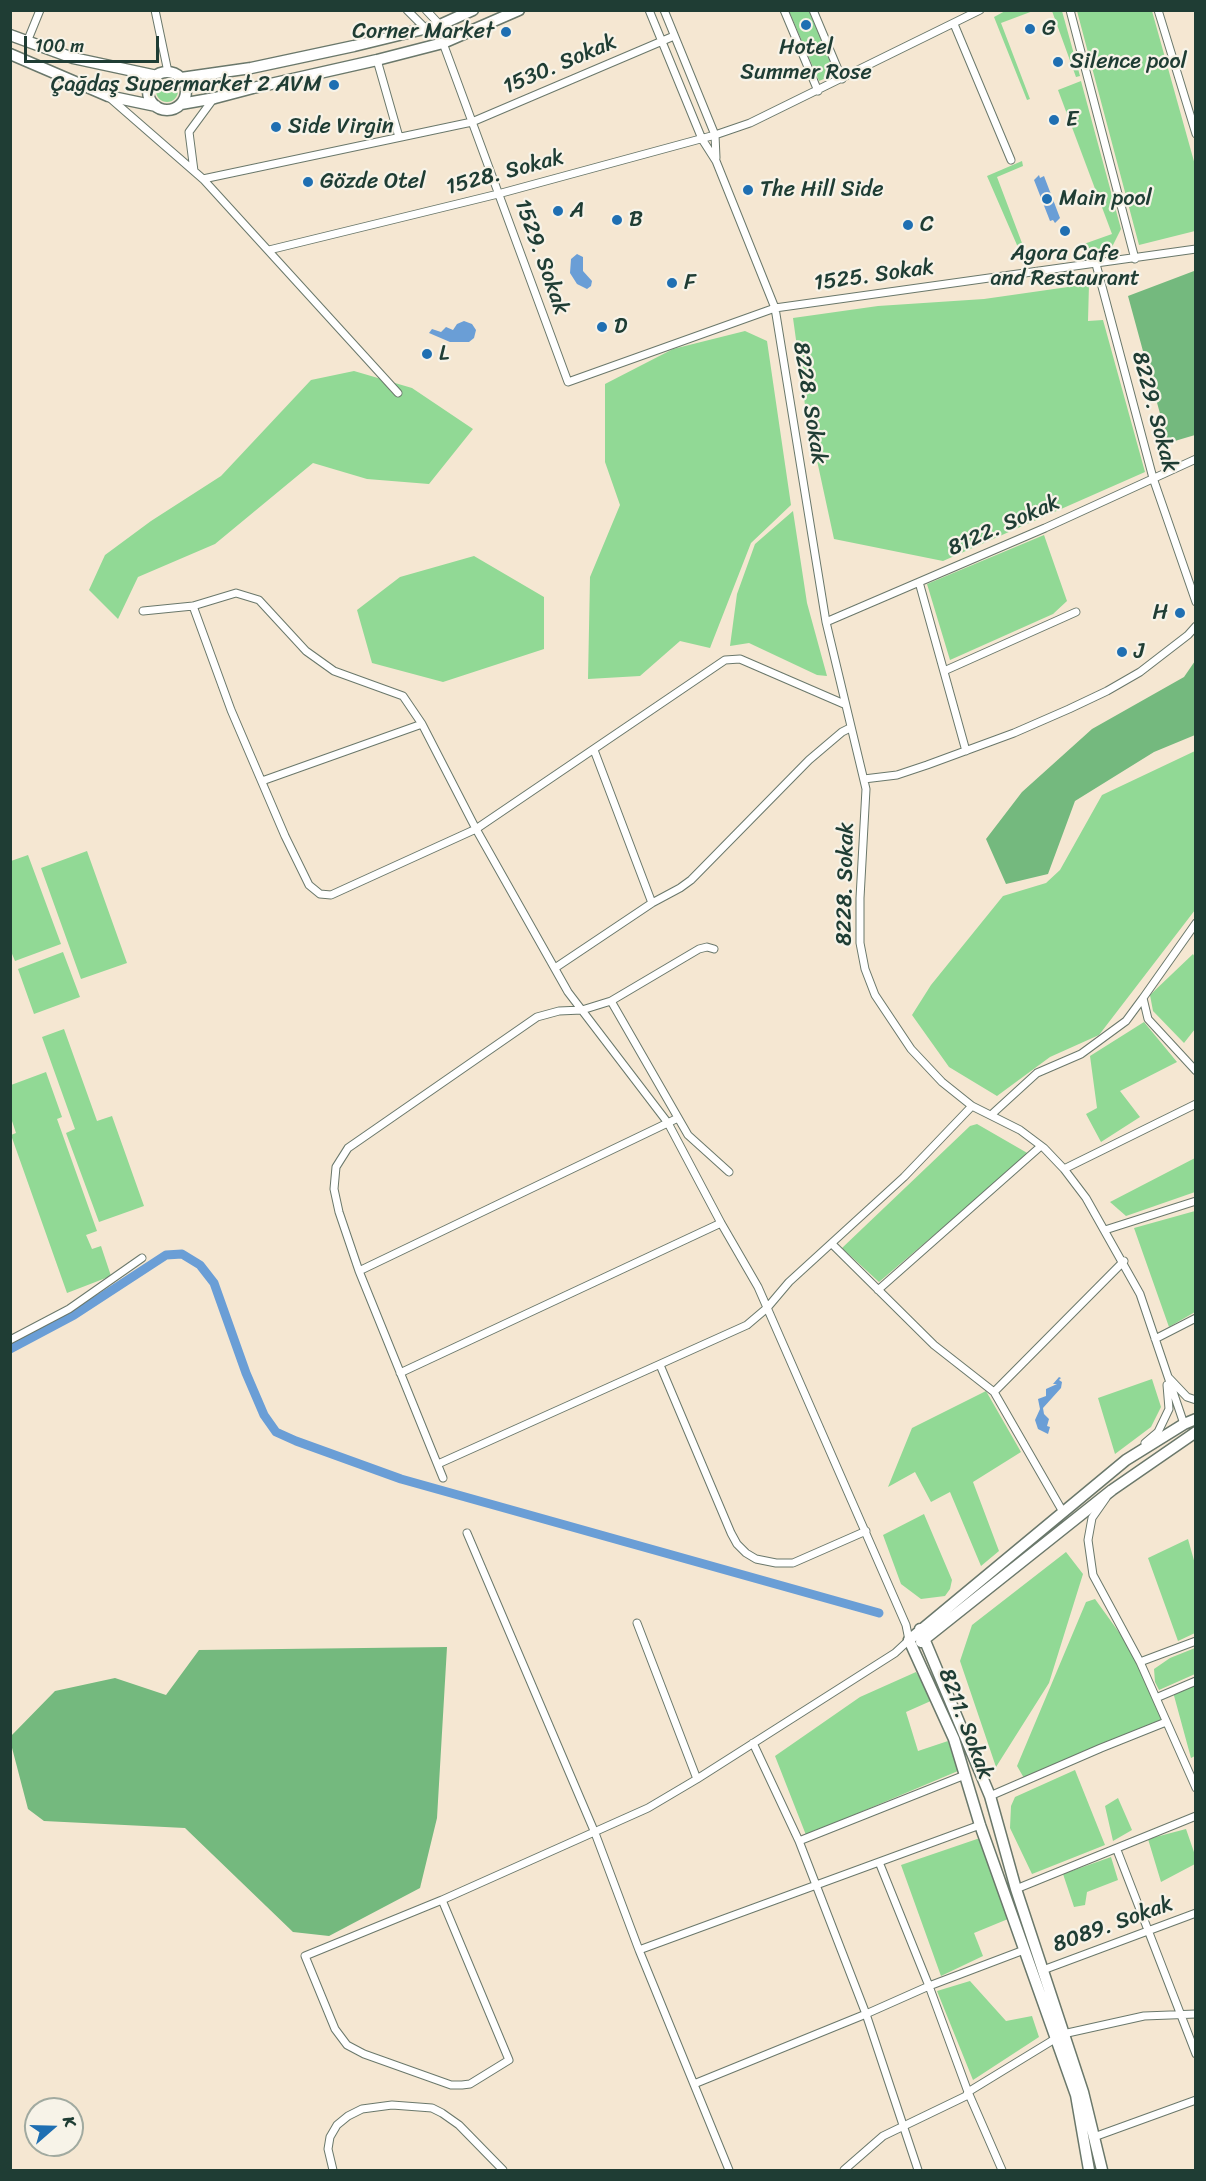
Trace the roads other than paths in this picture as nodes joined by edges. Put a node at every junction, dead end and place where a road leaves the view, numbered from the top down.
1 (40, 10) edge
2 (155, 10) edge
3 (407, 10) edge
4 (426, 10) edge
5 (473, 10) edge
6 (519, 10) edge
7 (649, 10) edge
8 (664, 10) edge
9 (784, 10) edge
10 (813, 10) edge
11 (980, 10) edge
12 (1070, 10) edge
13 (1158, 10) edge
14 (954, 24) junction
15 (440, 25) junction
16 (426, 29) junction
17 (10, 35) edge
18 (674, 36) junction
19 (662, 41) junction
20 (27, 42) junction
21 (442, 43) junction
22 (10, 54) edge
23 (377, 60) junction
24 (162, 74) junction
25 (181, 78) junction
26 (842, 79) junction
27 (818, 91) junction
28 (108, 96) junction
29 (215, 98) junction
30 (182, 104) junction
31 (156, 106) junction
32 (472, 122) junction
33 (1196, 134) edge
34 (715, 135) junction
35 (399, 137) junction
36 (702, 139) junction
37 (1011, 160) dead end
38 (716, 161) junction
39 (194, 171) junction
40 (203, 179) junction
41 (498, 194) junction
42 (1196, 249) edge
43 (268, 250) junction
44 (1135, 258) junction
45 (1096, 264) junction
46 (775, 308) junction
47 (568, 382) joint
48 (398, 393) dead end
49 (1196, 459) edge
50 (1153, 478) junction
51 (919, 582) junction
52 (1196, 602) edge
53 (193, 606) junction
54 (143, 611) dead end
55 (1076, 612) dead end
56 (826, 622) junction
57 (1196, 626) edge
58 (944, 671) junction
59 (844, 704) junction
60 (422, 724) junction
61 (850, 728) junction
62 (594, 750) junction
63 (966, 751) junction
64 (864, 779) junction
65 (262, 781) junction
66 (476, 829) junction
67 (652, 903) junction
68 (1196, 923) edge
69 (714, 949) dead end
70 (555, 968) junction
71 (1143, 998) junction
72 (611, 1001) junction
73 (582, 1010) junction
74 (1196, 1071) edge
75 (1196, 1104) edge
76 (972, 1106) junction
77 (992, 1115) junction
78 (678, 1118) junction
79 (668, 1123) junction
80 (1041, 1146) junction
81 (1064, 1169) junction
82 (729, 1172) dead end
83 (1196, 1201) edge
84 (721, 1223) junction
85 (1105, 1230) junction
86 (831, 1244) junction
87 (142, 1258) dead end
88 (1124, 1261) junction
89 (359, 1271) junction
90 (878, 1290) junction
91 (767, 1308) junction
92 (1196, 1318) edge
93 (1155, 1339) junction
94 (10, 1340) edge
95 (660, 1365) junction
96 (400, 1373) junction
97 (1167, 1376) junction
98 (994, 1392) junction
99 (1196, 1400) edge
100 (1196, 1419) edge
101 (1184, 1424) junction
102 (1196, 1432) edge
103 (1126, 1460) junction
104 (438, 1464) junction
105 (443, 1478) dead end
106 (1112, 1490) junction
107 (1063, 1512) junction
108 (866, 1531) junction
109 (467, 1533) dead end
110 (637, 1623) dead end
111 (906, 1625) junction
112 (922, 1634) junction
113 (1196, 1641) edge
114 (911, 1644) junction
115 (1140, 1662) junction
116 (1196, 1681) edge
117 (1156, 1698) junction
118 (1167, 1722) junction
119 (753, 1743) junction
120 (965, 1775) junction
121 (697, 1779) junction
122 (1196, 1788) edge
123 (990, 1796) junction
124 (1196, 1816) edge
125 (980, 1825) junction
126 (595, 1833) junction
127 (799, 1841) junction
128 (1117, 1850) junction
129 (879, 1862) junction
130 (816, 1885) junction
131 (1016, 1889) junction
132 (442, 1900) junction
133 (1196, 1913) edge
134 (1148, 1932) junction
135 (639, 1950) junction
136 (1024, 1950) junction
137 (1043, 1970) junction
138 (929, 1986) junction
139 (866, 2014) junction
140 (1181, 2014) junction
141 (1196, 2014) edge
142 (1059, 2036) junction
143 (1196, 2054) edge
144 (694, 2084) junction
145 (968, 2092) junction
146 (1196, 2100) edge
147 (903, 2126) junction
148 (1094, 2137) junction
149 (333, 2170) edge
150 (503, 2170) edge
151 (729, 2170) edge
152 (844, 2170) edge
153 (918, 2170) edge
154 (1002, 2170) edge
155 (1089, 2170) edge
156 (1102, 2170) edge

1 - 20 street
2 - 24 street
3 - 16 street
4 - 15 street
5 - 15 street
6 - 21 street
7 - 19 street
8 - 18 street
9 - 27 street
10 - 26 street
11 - 14 street, 1528. Sokak
12 - 44 street
13 - 33 street
14 - 26 street, 1528. Sokak
14 - 37 street
15 - 16 street
16 - 25 street
17 - 20 street
18 - 19 street, 1530. Sokak
18 - 34 street
19 - 32 street, 1530. Sokak
19 - 36 street
20 - 24 street
21 - 23 street
21 - 32 street, 1529. Sokak
22 - 28 street
23 - 29 street
23 - 35 street
24 - 25 street
24 - 31 street
25 - 30 street
26 - 27 street, 1528. Sokak
27 - 34 street, 1528. Sokak
28 - 31 street
28 - 39 street
29 - 30 street
29 - 39 street
30 - 31 street
32 - 35 street, 1530. Sokak
32 - 41 street, 1529. Sokak
34 - 36 street, 1528. Sokak
34 - 38 street
35 - 40 street, 1530. Sokak
36 - 38 street
36 - 41 street, 1528. Sokak
38 - 46 street, 8228. Sokak
39 - 40 street
40 - 43 street
41 - 43 street, 1528. Sokak
41 - 47 street, 1529. Sokak
42 - 44 street, 1525. Sokak
43 - 48 street
44 - 45 street, 1525. Sokak
45 - 46 street, 1525. Sokak
45 - 50 street, 8229. Sokak
46 - 47 street, 1525. Sokak
46 - 56 street, 8228. Sokak
49 - 50 street, 8122. Sokak
50 - 51 street, 8122. Sokak
50 - 52 street, 8229. Sokak
51 - 56 street, 8122. Sokak
51 - 58 street
53 - 54 street
53 - 60 street
53 - 65 street
55 - 58 street
56 - 59 street, 8228. Sokak
57 - 63 street
58 - 63 street
59 - 61 street, 8228. Sokak
59 - 62 street
60 - 65 street
60 - 66 street
61 - 64 street, 8228. Sokak
61 - 67 street
62 - 66 street
62 - 67 street
63 - 64 street
64 - 76 street, 8228. Sokak
65 - 66 street
66 - 70 street
67 - 70 street
68 - 71 street
69 - 72 street
70 - 73 street
71 - 74 street
71 - 77 street
72 - 73 street
72 - 78 street
73 - 79 street
73 - 89 street
75 - 81 street
76 - 77 street, 8228. Sokak
76 - 86 street
77 - 80 street, 8228. Sokak
78 - 79 street
78 - 82 street
79 - 84 street
79 - 89 street
80 - 81 street, 8228. Sokak
80 - 90 street
81 - 85 street, 8228. Sokak
83 - 85 street
84 - 91 street
84 - 96 street
85 - 88 street, 8228. Sokak
86 - 90 street
86 - 91 street
87 - 94 street
88 - 93 street, 8228. Sokak
88 - 98 street
89 - 96 street
90 - 98 street
91 - 95 street
91 - 108 street
92 - 93 street
93 - 97 street, 8228. Sokak
95 - 104 street
95 - 108 street
96 - 104 street
97 - 99 street
97 - 101 street, 8228. Sokak
97 - 103 street
98 - 107 street
100 - 101 street
101 - 103 street
102 - 106 street
103 - 107 street
104 - 105 street
106 - 112 street
106 - 115 street
107 - 112 street
108 - 111 street
109 - 126 street
110 - 121 street
111 - 112 street
111 - 114 street
112 - 114 street
112 - 123 street
113 - 115 street
114 - 119 street
114 - 120 street, 8211. Sokak
115 - 117 street
116 - 117 street
117 - 118 street
118 - 122 street
118 - 123 street
119 - 121 street
119 - 127 street
120 - 125 street, 8211. Sokak
120 - 127 street
121 - 126 street
123 - 131 street
124 - 128 street
125 - 129 street
125 - 136 street, 8211. Sokak
126 - 132 street
126 - 135 street
127 - 130 street
128 - 131 street
128 - 134 street
129 - 130 street
129 - 138 street
130 - 135 street
130 - 139 street
131 - 137 street
132 - 132 street
133 - 134 street, 8089. Sokak
134 - 137 street, 8089. Sokak
134 - 140 street
135 - 144 street
136 - 138 street
136 - 142 street, 8211. Sokak
137 - 142 street
138 - 139 street
138 - 145 street
139 - 144 street
139 - 147 street
140 - 141 street
140 - 142 street
140 - 143 street
142 - 145 street
142 - 148 street
142 - 155 street, 8211. Sokak
144 - 151 street
145 - 147 street
145 - 154 street
146 - 148 street
147 - 152 street
147 - 153 street
148 - 156 street
149 - 150 street

